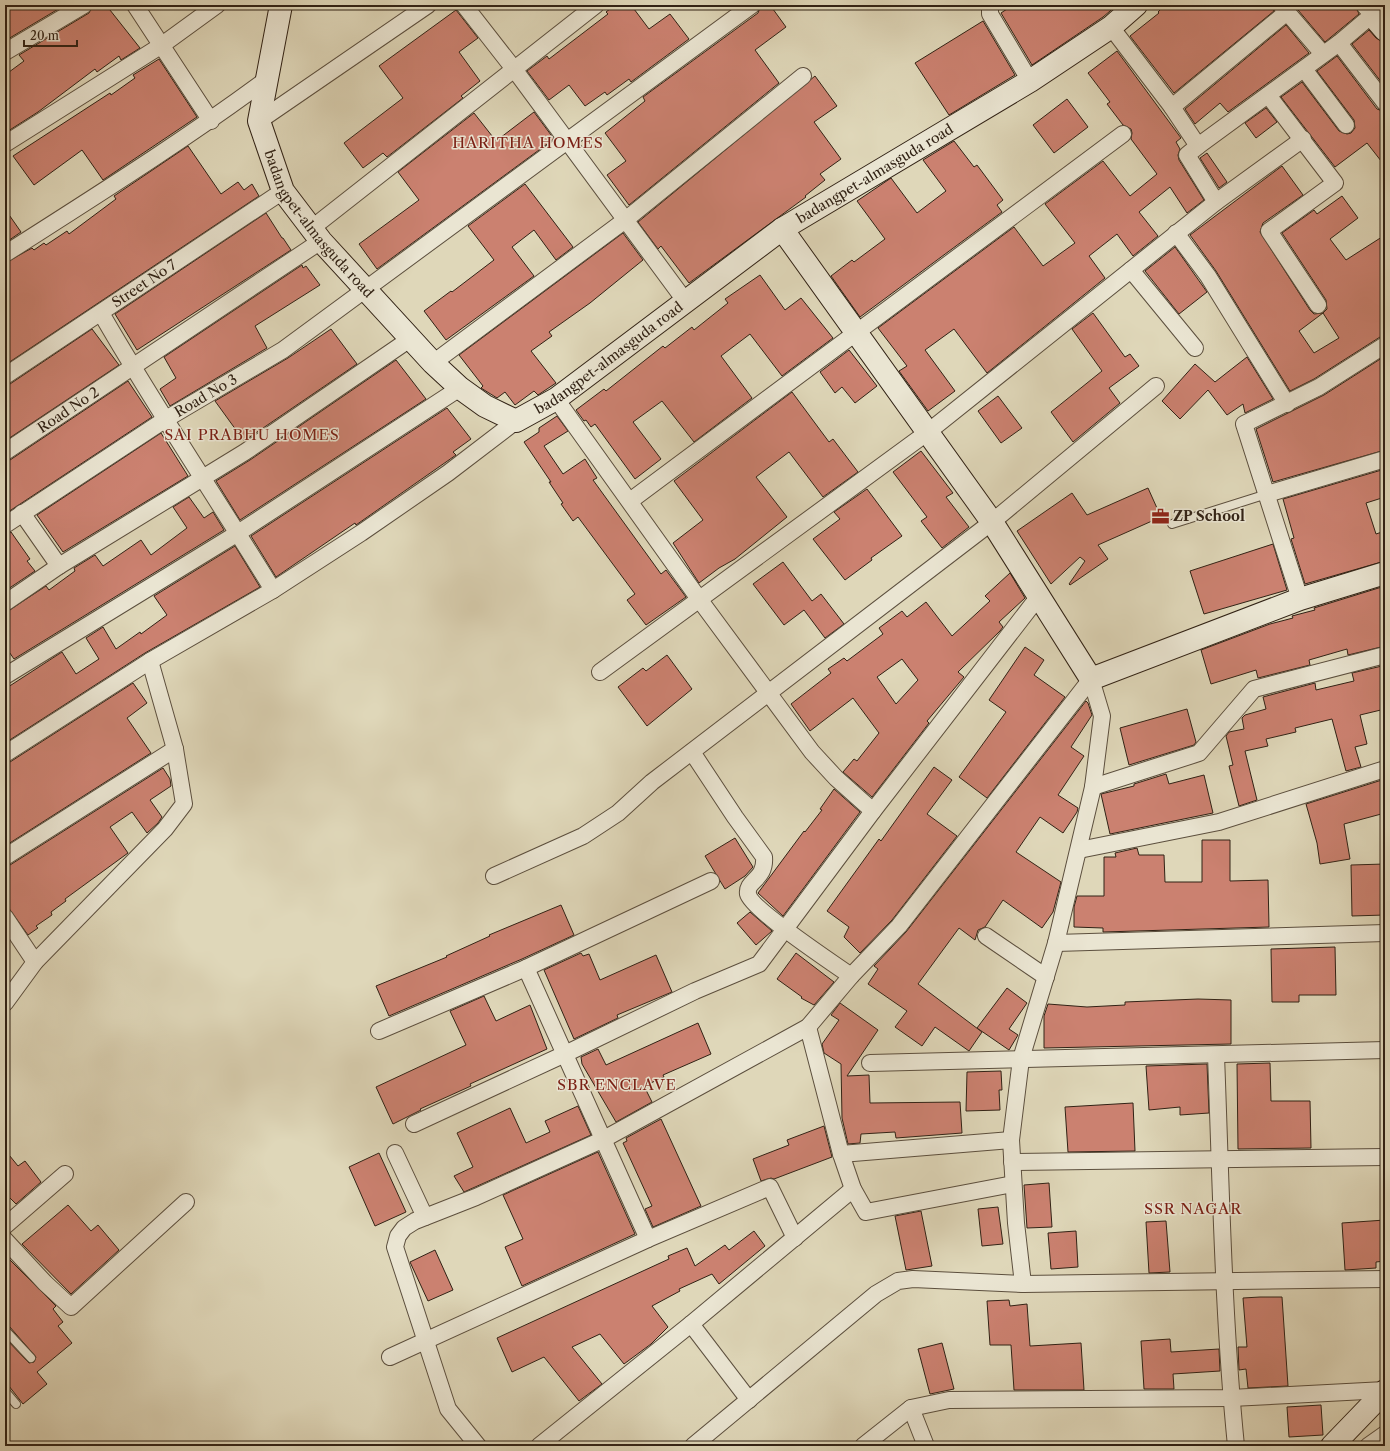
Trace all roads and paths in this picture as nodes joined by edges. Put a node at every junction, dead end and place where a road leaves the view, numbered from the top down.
1 (84, 5) edge
2 (135, 5) edge
3 (217, 5) edge
4 (281, 5) edge
5 (428, 5) edge
6 (464, 5) edge
7 (596, 5) edge
8 (752, 5) edge
9 (990, 5) edge
10 (1136, 5) edge
11 (1284, 8) edge
12 (1375, 14) edge
13 (1111, 27) junction
14 (1339, 43) junction
15 (162, 45) junction
16 (5, 52) edge
17 (1324, 54) junction
18 (514, 69) junction
19 (1304, 69) junction
20 (803, 76) dead end
21 (267, 79) junction
22 (1030, 81) junction
23 (1268, 95) junction
24 (1385, 103) edge
25 (1172, 107) junction
26 (211, 121) junction
27 (259, 121) junction
28 (1346, 125) dead end
29 (1123, 134) dead end
30 (1303, 139) junction
31 (567, 142) junction
32 (5, 144) edge
33 (1198, 146) junction
34 (283, 191) junction
35 (1216, 202) junction
36 (624, 221) junction
37 (782, 229) junction
38 (1176, 233) junction
39 (316, 234) junction
40 (5, 254) edge
41 (1131, 270) junction
42 (366, 291) junction
43 (686, 302) junction
44 (1318, 305) dead end
45 (101, 313) junction
46 (856, 333) junction
47 (410, 339) junction
48 (1385, 345) edge
49 (1195, 348) dead end
50 (433, 364) junction
51 (132, 366) junction
52 (5, 376) edge
53 (1156, 386) dead end
54 (460, 388) junction
55 (556, 399) junction
56 (1287, 404) junction
57 (166, 419) junction
58 (516, 421) junction
59 (928, 432) junction
60 (5, 452) edge
61 (1385, 459) edge
62 (203, 477) junction
63 (1267, 494) junction
64 (630, 501) junction
65 (22, 513) junction
66 (992, 522) junction
67 (1172, 524) dead end
68 (5, 525) edge
69 (238, 533) junction
70 (59, 566) junction
71 (1385, 573) edge
72 (273, 590) junction
73 (1039, 596) junction
74 (699, 599) junction
75 (1300, 599) junction
76 (5, 603) edge
77 (1385, 656) edge
78 (150, 660) junction
79 (600, 672) dead end
80 (5, 676) edge
81 (1091, 679) junction
82 (769, 693) junction
83 (175, 749) junction
84 (692, 752) junction
85 (5, 754) edge
86 (1385, 769) edge
87 (1093, 787) junction
88 (873, 811) junction
89 (1079, 850) junction
90 (5, 857) edge
91 (494, 876) dead end
92 (711, 881) dead end
93 (5, 916) edge
94 (785, 929) junction
95 (1385, 932) edge
96 (9, 934) edge
97 (986, 936) dead end
98 (1056, 943) junction
99 (35, 962) junction
100 (526, 968) junction
101 (851, 976) junction
102 (1046, 977) junction
103 (5, 1003) edge
104 (808, 1027) junction
105 (379, 1031) dead end
106 (1385, 1050) edge
107 (565, 1054) junction
108 (1216, 1056) junction
109 (1021, 1059) junction
110 (870, 1063) dead end
111 (414, 1124) dead end
112 (604, 1139) junction
113 (1011, 1140) junction
114 (395, 1152) dead end
115 (841, 1154) junction
116 (1385, 1157) edge
117 (1220, 1158) junction
118 (1012, 1162) junction
119 (65, 1174) dead end
120 (1013, 1184) junction
121 (853, 1189) junction
122 (186, 1202) dead end
123 (425, 1217) junction
124 (5, 1226) edge
125 (795, 1238) junction
126 (648, 1239) junction
127 (5, 1240) edge
128 (1385, 1279) edge
129 (1225, 1280) junction
130 (1023, 1284) junction
131 (691, 1324) junction
132 (5, 1330) edge
133 (427, 1341) junction
134 (390, 1357) dead end
135 (31, 1358) dead end
136 (1385, 1390) edge
137 (5, 1391) edge
138 (1231, 1398) junction
139 (749, 1400) junction
140 (16, 1404) dead end
141 (911, 1408) junction
142 (1385, 1434) edge
143 (1339, 1444) edge
144 (478, 1446) edge
145 (539, 1446) edge
146 (693, 1446) edge
147 (862, 1446) edge
148 (926, 1446) edge
149 (1236, 1446) edge
150 (1368, 1446) edge

1 - 16 street
2 - 15 street
3 - 15 street
4 - 21 street, badangpet-almasguda road
5 - 27 street
6 - 18 street
7 - 18 street, Road No 2
8 - 31 street, Road No 3
9 - 22 street
10 - 13 street, badangpet-almasguda road
11 - 17 street
11 - 25 street
12 - 14 street
13 - 22 street, badangpet-almasguda road
13 - 25 street
14 - 17 street
14 - 24 street
15 - 26 street
15 - 32 street
17 - 19 street
18 - 31 street
18 - 39 street, Road No 2
19 - 23 street
19 - 28 street
20 - 36 street
21 - 26 street
21 - 27 street, badangpet-almasguda road
22 - 37 street, badangpet-almasguda road
23 - 30 street
23 - 33 street
25 - 33 street
26 - 40 street
27 - 34 street, badangpet-almasguda road
29 - 46 street
30 - 35 street
30 - 44 street
31 - 36 street
31 - 42 street, Road No 3
33 - 35 street
34 - 39 street, badangpet-almasguda road
34 - 45 street, Street No 7
35 - 38 street
36 - 43 street
36 - 50 street
37 - 43 street, badangpet-almasguda road
37 - 46 street
38 - 41 street
38 - 56 street
39 - 42 street, badangpet-almasguda road
39 - 51 street, Road No 2
41 - 49 street
41 - 59 street
42 - 47 street, badangpet-almasguda road
42 - 57 street, Road No 3
43 - 55 street, badangpet-almasguda road
45 - 51 street
45 - 52 street, Street No 7
46 - 59 street
46 - 64 street
47 - 50 street, badangpet-almasguda road
47 - 62 street
48 - 56 street
50 - 54 street, badangpet-almasguda road
51 - 57 street
51 - 60 street, Road No 2
53 - 66 street
54 - 58 street, badangpet-almasguda road
54 - 69 street
55 - 58 street, badangpet-almasguda road
55 - 64 street
56 - 63 street
57 - 62 street
57 - 65 street, Road No 3
58 - 72 street
59 - 66 street
59 - 74 street
61 - 63 street
62 - 69 street
62 - 70 street
63 - 67 lane
63 - 75 street
64 - 74 street
65 - 68 street, Road No 3
65 - 70 street
66 - 73 street
66 - 82 street
69 - 72 street
69 - 80 street
70 - 76 street
71 - 75 street
72 - 78 street
73 - 81 street
73 - 88 street
74 - 79 street
74 - 82 street
75 - 81 street
77 - 87 street
78 - 83 street
78 - 85 street
81 - 87 street
81 - 101 street
82 - 84 street
82 - 88 street
83 - 90 street
83 - 99 street
84 - 91 street
84 - 94 street
86 - 89 street
87 - 89 street
88 - 94 street
89 - 98 street
92 - 100 street
93 - 96 street
94 - 101 street
94 - 107 street
95 - 98 street
96 - 99 street
97 - 102 street
98 - 102 street
99 - 103 street
100 - 105 street
100 - 107 street
101 - 104 street
102 - 109 street
104 - 112 street
104 - 115 street
106 - 108 street
107 - 111 street
107 - 112 street
108 - 109 street
108 - 117 street
109 - 110 street
109 - 113 street
112 - 123 street
112 - 126 street
113 - 115 street
113 - 118 street
114 - 123 street
115 - 121 street
116 - 117 street
117 - 118 street
117 - 129 street
118 - 120 street
119 - 124 street
120 - 121 street
120 - 130 street
121 - 125 street
122 - 127 street
123 - 133 street
125 - 126 street
125 - 131 street
126 - 133 street
128 - 129 street
129 - 130 street
129 - 138 street
130 - 139 street
131 - 139 street
131 - 145 street
132 - 135 lane
133 - 134 street
133 - 144 street
136 - 138 street
136 - 143 street
137 - 140 lane
138 - 141 street
138 - 149 street
139 - 146 street
141 - 147 street
141 - 148 street
142 - 150 street

